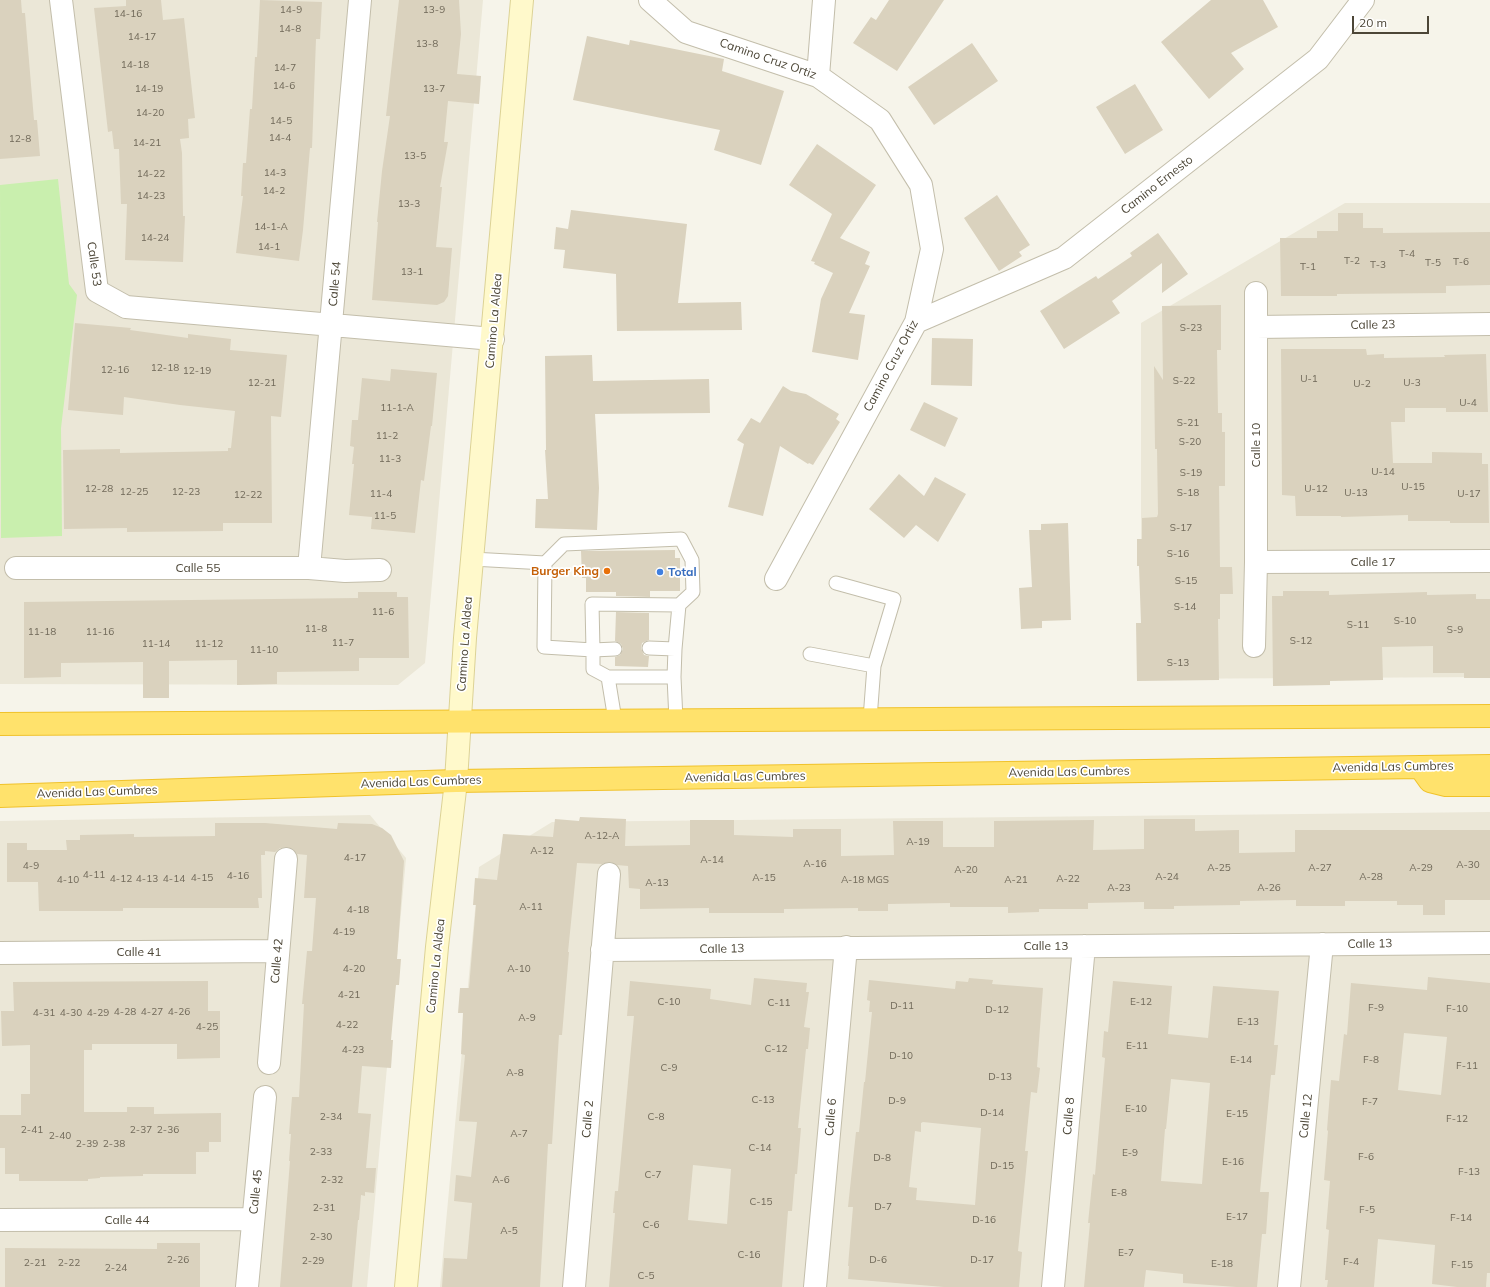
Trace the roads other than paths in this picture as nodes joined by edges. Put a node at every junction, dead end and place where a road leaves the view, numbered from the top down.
1 (61, 0) edge
2 (360, 0) edge
3 (522, 0) edge
4 (650, 0) edge
5 (824, 0) edge
6 (1363, 0) edge
7 (818, 76) junction
8 (1256, 293) dead end
9 (916, 322) junction
10 (1490, 324) edge
11 (331, 326) junction
12 (1256, 327) junction
13 (492, 339) junction
14 (472, 559) junction
15 (1490, 560) edge
16 (1256, 562) junction
17 (545, 563) junction
18 (16, 568) dead end
19 (308, 568) junction
20 (380, 570) dead end
21 (776, 578) dead end
22 (836, 582) dead end
23 (679, 605) junction
24 (1254, 646) dead end
25 (649, 648) dead end
26 (675, 648) junction
27 (615, 649) dead end
28 (592, 650) junction
29 (810, 654) dead end
30 (874, 666) junction
31 (674, 676) junction
32 (608, 677) junction
33 (1490, 716) edge
34 (870, 719) junction
35 (615, 720) junction
36 (676, 720) junction
37 (460, 721) junction
38 (0, 724) edge
39 (1490, 766) edge
40 (1420, 767) junction
41 (456, 781) junction
42 (1490, 785) edge
43 (0, 796) edge
44 (286, 859) dead end
45 (609, 874) dead end
46 (1490, 943) edge
47 (1322, 944) junction
48 (1084, 946) junction
49 (846, 948) junction
50 (602, 950) junction
51 (277, 951) junction
52 (0, 953) edge
53 (269, 1063) dead end
54 (265, 1098) dead end
55 (253, 1219) junction
56 (0, 1220) edge
57 (247, 1287) edge
58 (406, 1287) edge
59 (574, 1287) edge
60 (815, 1287) edge
61 (1053, 1287) edge
62 (1289, 1287) edge

1 - 11 street, Calle 53
2 - 11 street, Calle 54
3 - 13 street, Camino La Aldea
4 - 7 street, Camino Cruz Ortiz
5 - 7 street
6 - 9 street, Camino Ernesto
7 - 9 street, Camino Cruz Ortiz
8 - 12 street, Calle 10
9 - 21 street, Camino Cruz Ortiz
10 - 12 street, Calle 23
11 - 13 street
11 - 19 street, Calle 54
12 - 16 street, Calle 10
13 - 14 street, Camino La Aldea
14 - 17 lane
14 - 37 street, Camino La Aldea
15 - 16 street, Calle 17
16 - 24 street, Calle 10
17 - 23 lane
17 - 28 lane
18 - 19 street, Calle 55
19 - 20 street, Calle 55
22 - 30 lane
23 - 26 lane
23 - 28 lane
25 - 26 lane
26 - 31 lane
27 - 28 lane
28 - 32 lane
29 - 30 lane
30 - 34 lane
31 - 32 lane
31 - 36 lane
32 - 35 lane
33 - 34 highway
34 - 36 highway
35 - 36 highway
35 - 37 highway
37 - 38 highway
37 - 41 street, Camino La Aldea
39 - 40 highway, Avenida Las Cumbres
40 - 41 highway, Avenida Las Cumbres
40 - 42 highway
41 - 43 highway, Avenida Las Cumbres
41 - 58 street, Camino La Aldea
44 - 51 street, Calle 42
45 - 50 street, Calle 2
46 - 47 street, Calle 13
47 - 48 street, Calle 13
47 - 62 street, Calle 12
48 - 49 street, Calle 13
48 - 61 street, Calle 8
49 - 50 street, Calle 13
49 - 60 street, Calle 6
50 - 59 street, Calle 2
51 - 52 street, Calle 41
51 - 53 street, Calle 42
54 - 55 street, Calle 45
55 - 56 street, Calle 44
55 - 57 street, Calle 45

